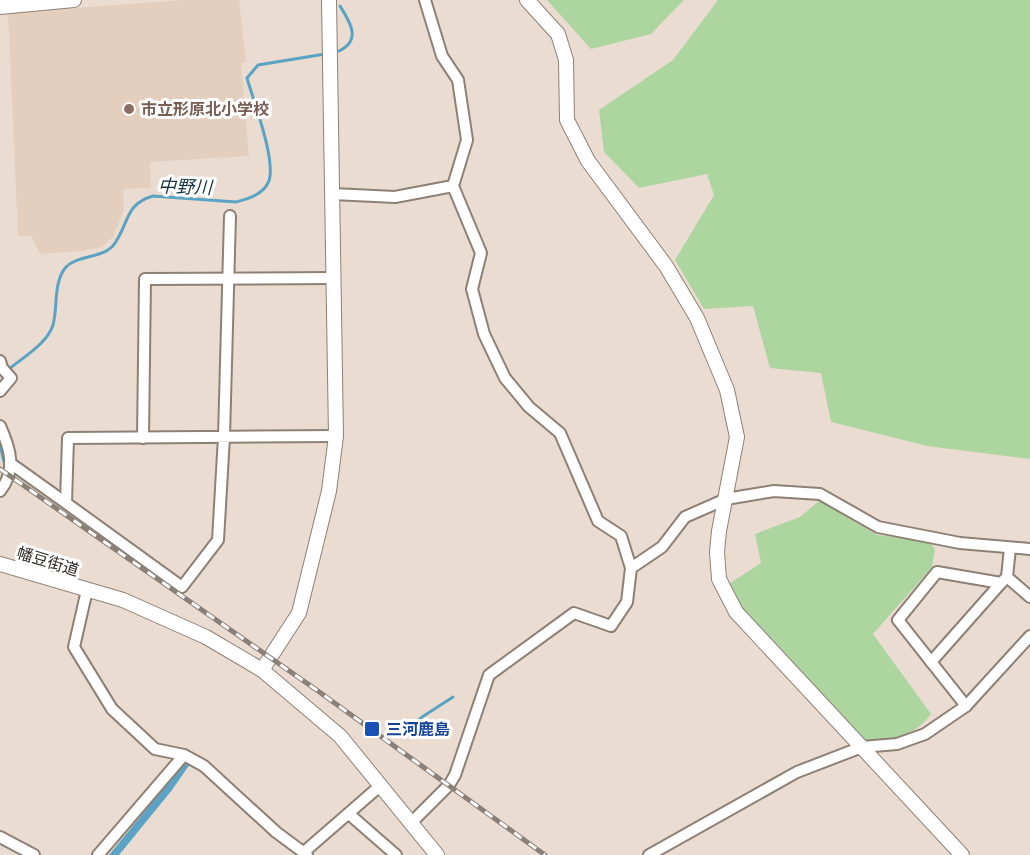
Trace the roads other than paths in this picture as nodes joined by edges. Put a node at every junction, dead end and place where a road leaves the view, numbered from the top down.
1 (74, 0) edge
2 (329, 0) edge
3 (425, 0) edge
4 (527, 0) edge
5 (0, 7) edge
6 (453, 186) junction
7 (333, 194) junction
8 (230, 216) dead end
9 (229, 278) junction
10 (334, 278) junction
11 (4, 369) edge
12 (0, 392) edge
13 (0, 426) edge
14 (336, 436) junction
15 (224, 437) junction
16 (143, 438) junction
17 (10, 463) junction
18 (0, 491) edge
19 (726, 499) junction
20 (66, 503) junction
21 (1010, 548) junction
22 (1030, 549) edge
23 (0, 564) edge
24 (631, 568) junction
25 (1004, 580) junction
26 (87, 590) junction
27 (1030, 597) edge
28 (1030, 636) edge
29 (931, 662) junction
30 (262, 670) junction
31 (966, 706) junction
32 (862, 747) junction
33 (184, 755) junction
34 (381, 785) junction
35 (349, 813) junction
36 (411, 823) junction
37 (0, 837) edge
38 (306, 853) edge
39 (34, 855) edge
40 (98, 855) edge
41 (396, 855) edge
42 (436, 855) edge
43 (649, 855) edge
44 (962, 855) edge

1 - 5 street
2 - 7 street
3 - 6 street
4 - 19 street
6 - 7 street
6 - 24 street
7 - 10 street
8 - 9 street
9 - 10 street
9 - 15 street
9 - 16 street
10 - 14 street
11 - 12 street
13 - 17 street
14 - 15 street
14 - 30 street
15 - 16 street
15 - 20 street
16 - 20 street
17 - 18 street
17 - 20 street
19 - 21 street
19 - 24 street
19 - 32 street
21 - 22 street
21 - 25 street
23 - 26 street, 幡豆街道
24 - 36 street
25 - 27 street
25 - 29 street
25 - 29 street
26 - 30 street, 幡豆街道
26 - 33 street
28 - 31 street
29 - 31 street
30 - 34 street, 幡豆街道
31 - 32 street
32 - 43 street
32 - 44 street
33 - 38 street
33 - 40 street
34 - 35 street
34 - 36 street, 幡豆街道
35 - 38 street
35 - 41 street
36 - 42 street, 幡豆街道
37 - 39 street

